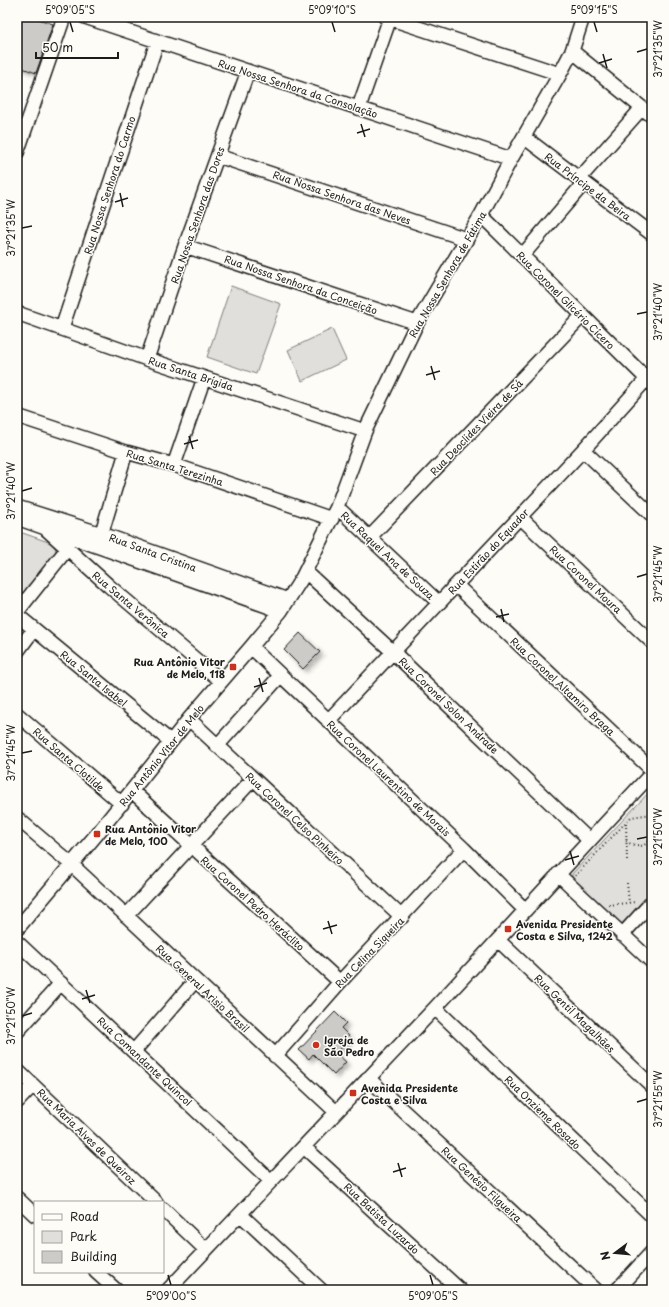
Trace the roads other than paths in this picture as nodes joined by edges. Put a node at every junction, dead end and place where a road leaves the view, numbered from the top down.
1 (64, 17) edge
2 (85, 17) edge
3 (583, 17) edge
4 (387, 18) edge
5 (157, 42) junction
6 (572, 51) junction
7 (248, 71) junction
8 (560, 74) junction
9 (359, 107) junction
10 (642, 108) junction
11 (652, 116) edge
12 (524, 137) junction
13 (17, 151) edge
14 (218, 156) junction
15 (511, 159) junction
16 (582, 181) junction
17 (481, 215) junction
18 (652, 234) edge
19 (466, 239) junction
20 (185, 246) junction
21 (522, 256) junction
22 (17, 313) edge
23 (582, 316) junction
24 (417, 323) junction
25 (62, 328) junction
26 (147, 359) junction
27 (204, 378) junction
28 (651, 379) edge
29 (17, 416) edge
30 (365, 431) junction
31 (583, 450) junction
32 (126, 452) junction
33 (174, 465) junction
34 (17, 507) edge
35 (334, 513) junction
36 (652, 515) edge
37 (520, 517) junction
38 (17, 518) edge
39 (42, 525) junction
40 (369, 538) junction
41 (100, 539) junction
42 (68, 549) junction
43 (306, 572) junction
44 (456, 585) junction
45 (288, 600) junction
46 (439, 602) junction
47 (281, 611) junction
48 (17, 612) edge
49 (17, 615) edge
50 (34, 630) junction
51 (652, 642) edge
52 (251, 647) junction
53 (17, 652) edge
54 (393, 652) junction
55 (280, 676) junction
56 (221, 681) junction
57 (17, 714) edge
58 (189, 718) junction
59 (328, 721) junction
60 (170, 741) junction
61 (217, 746) junction
62 (652, 772) edge
63 (253, 779) junction
64 (132, 790) junction
65 (122, 804) junction
66 (17, 818) edge
67 (589, 840) junction
68 (191, 846) junction
69 (464, 849) junction
70 (71, 864) junction
71 (558, 874) junction
72 (652, 902) edge
73 (525, 910) junction
74 (126, 916) junction
75 (402, 917) junction
76 (18, 925) edge
77 (622, 934) junction
78 (498, 940) junction
79 (17, 942) edge
80 (652, 962) edge
81 (195, 981) junction
82 (340, 982) junction
83 (61, 983) junction
84 (435, 1008) junction
85 (17, 1032) edge
86 (134, 1051) junction
87 (276, 1056) junction
88 (17, 1070) edge
89 (368, 1078) junction
90 (33, 1085) junction
91 (652, 1086) edge
92 (17, 1102) edge
93 (335, 1111) junction
94 (304, 1147) junction
95 (271, 1181) junction
96 (17, 1198) edge
97 (155, 1201) edge
98 (164, 1210) edge
99 (34, 1214) edge
100 (240, 1214) junction
101 (652, 1216) edge
102 (205, 1249) junction
103 (652, 1252) edge
104 (97, 1273) edge
105 (175, 1288) edge
106 (116, 1290) edge
107 (321, 1290) edge
108 (460, 1290) edge
109 (596, 1290) edge
110 (616, 1290) edge

1 - 13 street
2 - 5 street, Rua Nossa Senhora da Consolação
3 - 6 street, Rua Nossa Senhora de Fátima
4 - 8 street
4 - 9 street
5 - 7 street, Rua Nossa Senhora da Consolação
5 - 25 street, Rua Nossa Senhora do Carmo
6 - 8 street, Rua Nossa Senhora de Fátima
6 - 10 street
7 - 9 street, Rua Nossa Senhora da Consolação
7 - 14 street, Rua Nossa Senhora das Dores
8 - 12 street, Rua Nossa Senhora de Fátima
9 - 15 street, Rua Nossa Senhora da Consolação
10 - 11 street
10 - 16 street
12 - 15 street, Rua Nossa Senhora de Fátima
12 - 16 street, Rua Príncipe da Beira
14 - 19 street, Rua Nossa Senhora das Neves
14 - 20 street, Rua Nossa Senhora das Dores
15 - 17 street, Rua Nossa Senhora de Fátima
16 - 18 street, Rua Príncipe da Beira
16 - 21 street
17 - 19 street, Rua Nossa Senhora de Fátima
17 - 21 street, Rua Coronel Glicério Cícero
19 - 24 street, Rua Nossa Senhora de Fátima
20 - 24 street, Rua Nossa Senhora da Conceição
20 - 26 street, Rua Nossa Senhora das Dores
21 - 23 street, Rua Coronel Glicério Cícero
22 - 25 street, Rua Santa Brígida
23 - 28 street, Rua Coronel Glicério Cícero
23 - 40 street, Rua Deoclides Vieira de Sá
24 - 30 street, Rua Nossa Senhora de Fátima
25 - 26 street, Rua Santa Brígida
26 - 27 street, Rua Santa Brígida
27 - 30 street, Rua Santa Brígida
27 - 33 street
28 - 31 street, Rua Estirão do Equador
29 - 32 street, Rua Santa Terezinha
30 - 35 street, Rua Nossa Senhora de Fátima
31 - 36 street
31 - 37 street, Rua Estirão do Equador
32 - 33 street, Rua Santa Terezinha
32 - 41 street
33 - 35 street, Rua Santa Terezinha
34 - 41 street, Rua Santa Cristina
35 - 40 street, Rua Raquel Ana de Souza
35 - 43 street, Rua Nossa Senhora de Fátima
37 - 44 street, Rua Estirão do Equador
37 - 51 street, Rua Coronel Moura
38 - 39 street, Rua Santa Cristina
39 - 41 street, Rua Santa Cristina
39 - 42 street, Rua Santa Verônica
40 - 46 street, Rua Raquel Ana de Souza
41 - 45 street, Rua Santa Cristina
41 - 47 street, Rua Santa Cristina
42 - 48 street
42 - 56 street, Rua Santa Verônica
43 - 45 street, Rua Nossa Senhora de Fátima
43 - 54 street, Rua Coronel Solon Andrade
44 - 46 street, Rua Estirão do Equador
44 - 62 street, Rua Coronel Altamiro Braga
45 - 47 street, Rua Antônio Vitor de Melo
46 - 54 street, Rua Estirão do Equador
47 - 52 street, Rua Antônio Vitor de Melo
49 - 50 street, Rua Santa Isabel
50 - 53 street
50 - 60 street, Rua Santa Isabel
52 - 55 street, Rua Coronel Laurentino de Morais
52 - 56 street, Rua Antônio Vitor de Melo
54 - 59 street, Rua Estirão do Equador
54 - 67 street, Rua Coronel Solon Andrade
55 - 59 street, Rua Coronel Laurentino de Morais
55 - 61 street
56 - 58 street, Rua Antônio Vitor de Melo
57 - 65 street, Rua Santa Clotilde
58 - 60 street, Rua Antônio Vitor de Melo
58 - 61 street, Rua Coronel Celso Pinheiro
59 - 69 street, Rua Coronel Laurentino de Morais
60 - 64 street, Rua Antônio Vitor de Melo
61 - 63 street, Rua Coronel Celso Pinheiro
62 - 67 street
63 - 68 street
63 - 75 street, Rua Coronel Celso Pinheiro
64 - 65 street, Rua Antônio Vitor de Melo
64 - 68 street, Rua Coronel Pedro Heráclito
65 - 70 street, Rua Antônio Vitor de Melo
66 - 70 street, Rua General Arisio Brasil
67 - 71 street
68 - 74 street
68 - 82 street, Rua Coronel Pedro Heráclito
69 - 73 street, Rua Coronel Laurentino de Morais
69 - 75 street, Rua Celina Siqueira
70 - 74 street, Rua General Arisio Brasil
70 - 76 street, Rua Antônio Vitor de Melo
71 - 73 street
71 - 77 street
72 - 77 street
73 - 78 street
74 - 81 street, Rua General Arisio Brasil
75 - 82 street, Rua Celina Siqueira
77 - 80 street
78 - 84 street
78 - 91 street, Rua Gentil Magalhães
79 - 83 street, Rua Comandante Quincol
81 - 86 street
81 - 87 street, Rua General Arisio Brasil
82 - 87 street, Rua Celina Siqueira
83 - 85 street
83 - 86 street, Rua Comandante Quincol
84 - 89 street
84 - 101 street, Rua Onzieme Rosado
86 - 95 street, Rua Comandante Quincol
87 - 93 street, Rua General Arisio Brasil
88 - 90 street, Rua Maria Alves de Queiroz
89 - 93 street
89 - 109 street, Rua Genésio Filgueira
90 - 92 street
90 - 97 street, Rua Maria Alves de Queiroz
93 - 94 street
94 - 95 street
94 - 108 street, Rua Batista Luzardo
95 - 100 street
96 - 99 street
98 - 102 street
100 - 102 street
100 - 107 street
102 - 105 street
103 - 110 street
104 - 106 street

